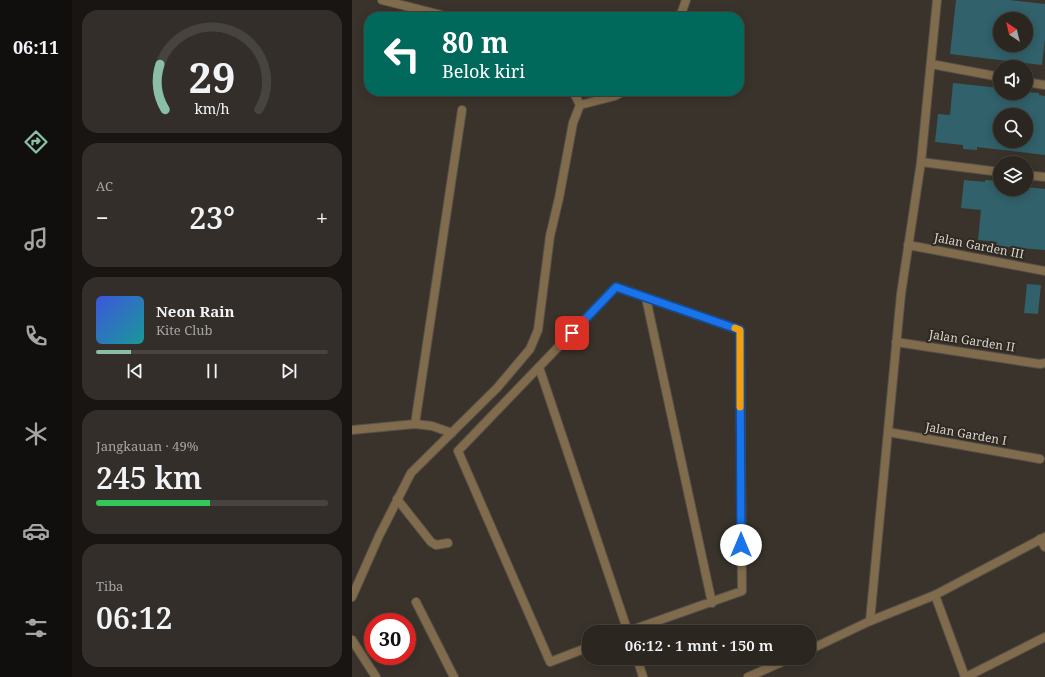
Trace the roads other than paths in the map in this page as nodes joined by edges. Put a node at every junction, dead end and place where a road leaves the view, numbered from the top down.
1 (382, 0) edge
2 (686, 0) edge
3 (937, 0) edge
4 (429, 12) edge
5 (682, 12) edge
6 (931, 64) junction
7 (993, 76) edge
8 (1033, 83) edge
9 (1045, 85) edge
10 (576, 96) edge
11 (615, 96) edge
12 (580, 105) junction
13 (462, 110) dead end
14 (921, 162) junction
15 (993, 171) edge
16 (1033, 176) edge
17 (1045, 177) edge
18 (908, 245) junction
19 (1045, 271) edge
20 (646, 298) junction
21 (896, 342) junction
22 (1045, 363) edge
23 (539, 367) junction
24 (415, 424) junction
25 (352, 430) edge
26 (888, 432) junction
27 (452, 433) junction
28 (1040, 459) dead end
29 (397, 500) junction
30 (1042, 538) edge
31 (448, 543) dead end
32 (1045, 547) edge
33 (935, 595) junction
34 (352, 597) edge
35 (416, 602) dead end
36 (712, 603) junction
37 (870, 621) junction
38 (625, 625) edge
39 (648, 625) edge
40 (1045, 636) edge
41 (353, 643) edge
42 (816, 647) edge
43 (582, 649) edge
44 (639, 665) edge
45 (775, 665) edge
46 (376, 677) edge
47 (454, 677) edge
48 (643, 677) edge
49 (748, 677) edge
50 (966, 677) edge

1 - 4 street
2 - 5 street
3 - 6 street
6 - 7 street
6 - 14 street
8 - 9 street
10 - 12 street
11 - 12 street
12 - 27 street
13 - 24 street
14 - 15 street
14 - 18 street
16 - 17 street
18 - 19 street, Jalan Garden III
18 - 21 street
20 - 23 street
20 - 36 street
20 - 36 street
21 - 22 street, Jalan Garden II
21 - 26 street
23 - 38 street
23 - 43 street
24 - 25 street
24 - 27 street
26 - 28 street, Jalan Garden I
26 - 37 street
27 - 29 street
29 - 31 street
29 - 34 street
30 - 32 street
30 - 33 street
33 - 37 street
33 - 50 street
35 - 47 street
36 - 39 street
37 - 42 street
40 - 50 street
41 - 46 street
44 - 48 street
45 - 49 street

